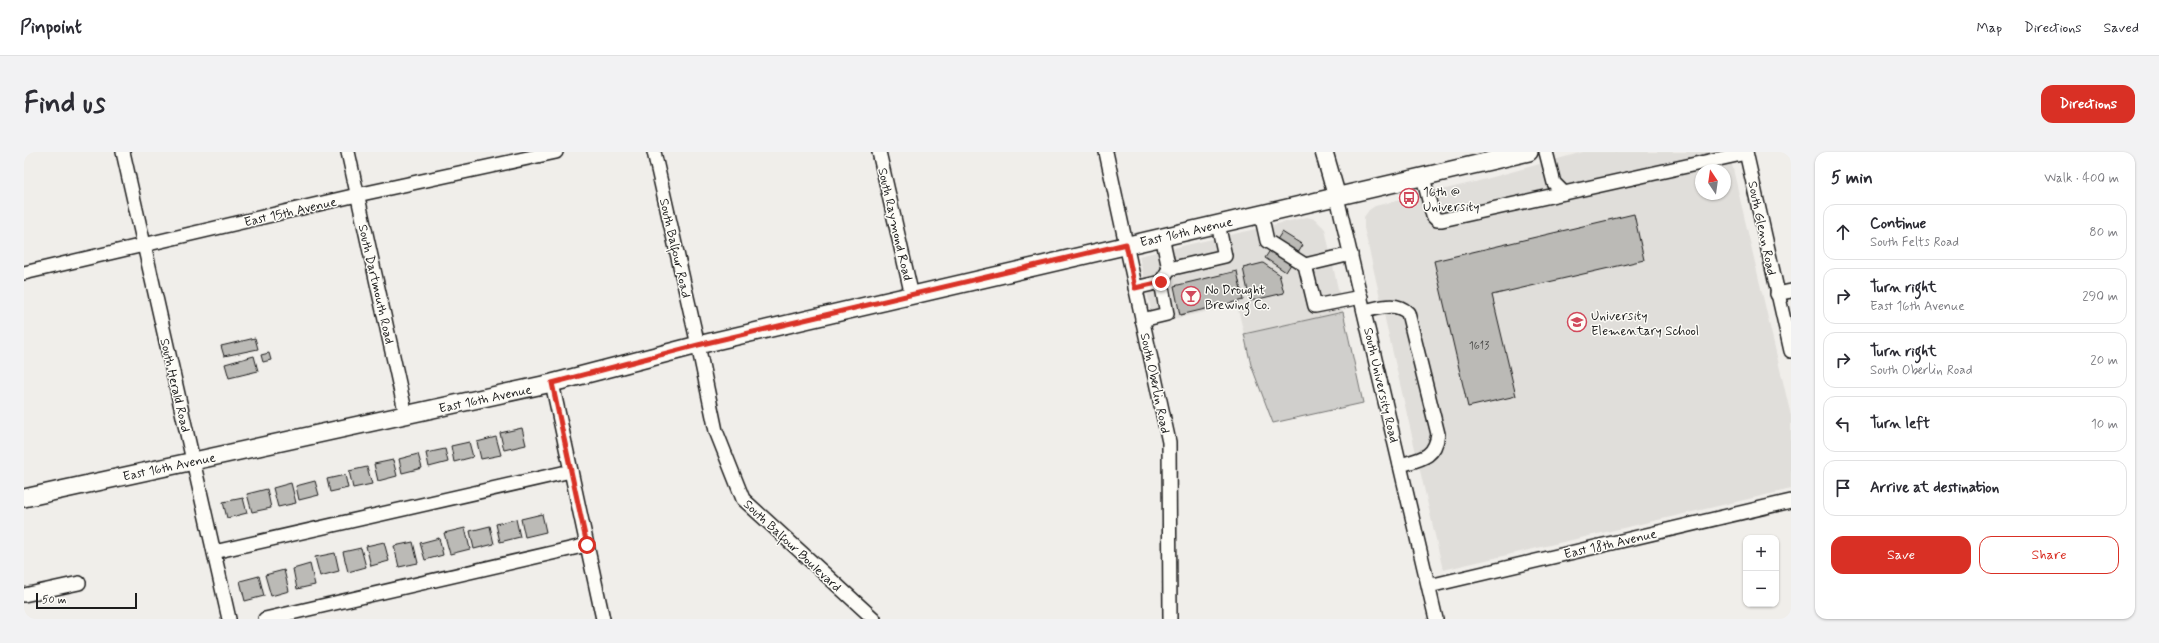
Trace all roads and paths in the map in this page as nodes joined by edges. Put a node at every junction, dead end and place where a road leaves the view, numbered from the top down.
1 (123, 152) edge
2 (348, 152) edge
3 (556, 152) edge
4 (654, 152) edge
5 (879, 152) edge
6 (1106, 152) edge
7 (1324, 152) edge
8 (1529, 152) edge
9 (1546, 152) edge
10 (1746, 152) edge
11 (1423, 177) junction
12 (1564, 193) junction
13 (357, 195) junction
14 (1337, 196) junction
15 (1261, 214) junction
16 (1218, 224) junction
17 (1162, 236) junction
18 (1126, 244) junction
19 (143, 246) junction
20 (1351, 254) junction
21 (1305, 265) junction
22 (1169, 269) junction
23 (24, 273) edge
24 (1161, 282) junction
25 (1135, 288) junction
26 (1791, 291) edge
27 (1777, 294) junction
28 (912, 296) junction
29 (1361, 297) junction
30 (1364, 311) junction
31 (1142, 320) junction
32 (698, 345) junction
33 (1791, 351) edge
34 (552, 383) junction
35 (406, 415) junction
36 (194, 460) junction
37 (1400, 465) junction
38 (571, 471) junction
39 (24, 498) edge
40 (1791, 501) edge
41 (587, 545) junction
42 (214, 552) junction
43 (79, 583) dead end
44 (1429, 586) junction
45 (24, 595) edge
46 (229, 619) edge
47 (265, 619) edge
48 (603, 619) edge
49 (874, 619) edge
50 (1170, 619) edge
51 (1436, 619) edge

1 - 19 street, South Herald Road
2 - 13 street, South Dartmouth Road
3 - 13 street, East 15th Avenue
4 - 32 street, South Balfour Road
5 - 28 street, South Raymond Road
6 - 18 street, South Oberlin Road
7 - 14 main road, South University Road
8 - 11 main road, East 16th Avenue
9 - 12 street
10 - 12 street
10 - 27 street, South Glenn Road
11 - 12 street
11 - 14 main road, East 16th Avenue
13 - 19 street, East 15th Avenue
13 - 35 street, South Dartmouth Road
14 - 15 main road, East 16th Avenue
14 - 20 street, South University Road
15 - 16 main road, East 16th Avenue
15 - 21 street
16 - 17 main road, East 16th Avenue
16 - 22 street
17 - 18 main road, East 16th Avenue
17 - 22 street
18 - 25 street, South Oberlin Road
18 - 28 main road, East 16th Avenue
19 - 23 street, East 15th Avenue
19 - 36 street, South Herald Road
20 - 21 street
20 - 29 street, South University Road
21 - 29 street
22 - 24 street
24 - 25 street
24 - 31 street
25 - 31 street, South Oberlin Road
26 - 27 street
27 - 33 street, South Glenn Road
28 - 32 main road, East 16th Avenue
29 - 30 street, South University Road
30 - 37 street, South University Road
30 - 37 street
31 - 50 street, South Oberlin Road
32 - 34 main road, East 16th Avenue
32 - 49 street, South Balfour Boulevard
34 - 35 main road, East 16th Avenue
34 - 38 street
35 - 36 main road, East 16th Avenue
36 - 39 main road, East 16th Avenue
36 - 42 street, South Herald Road
37 - 44 street, South University Road
38 - 41 street
38 - 42 street
40 - 44 street, East 18th Avenue
41 - 47 street
41 - 48 street
42 - 46 street, South Herald Road
43 - 45 street
44 - 51 street, South University Road

